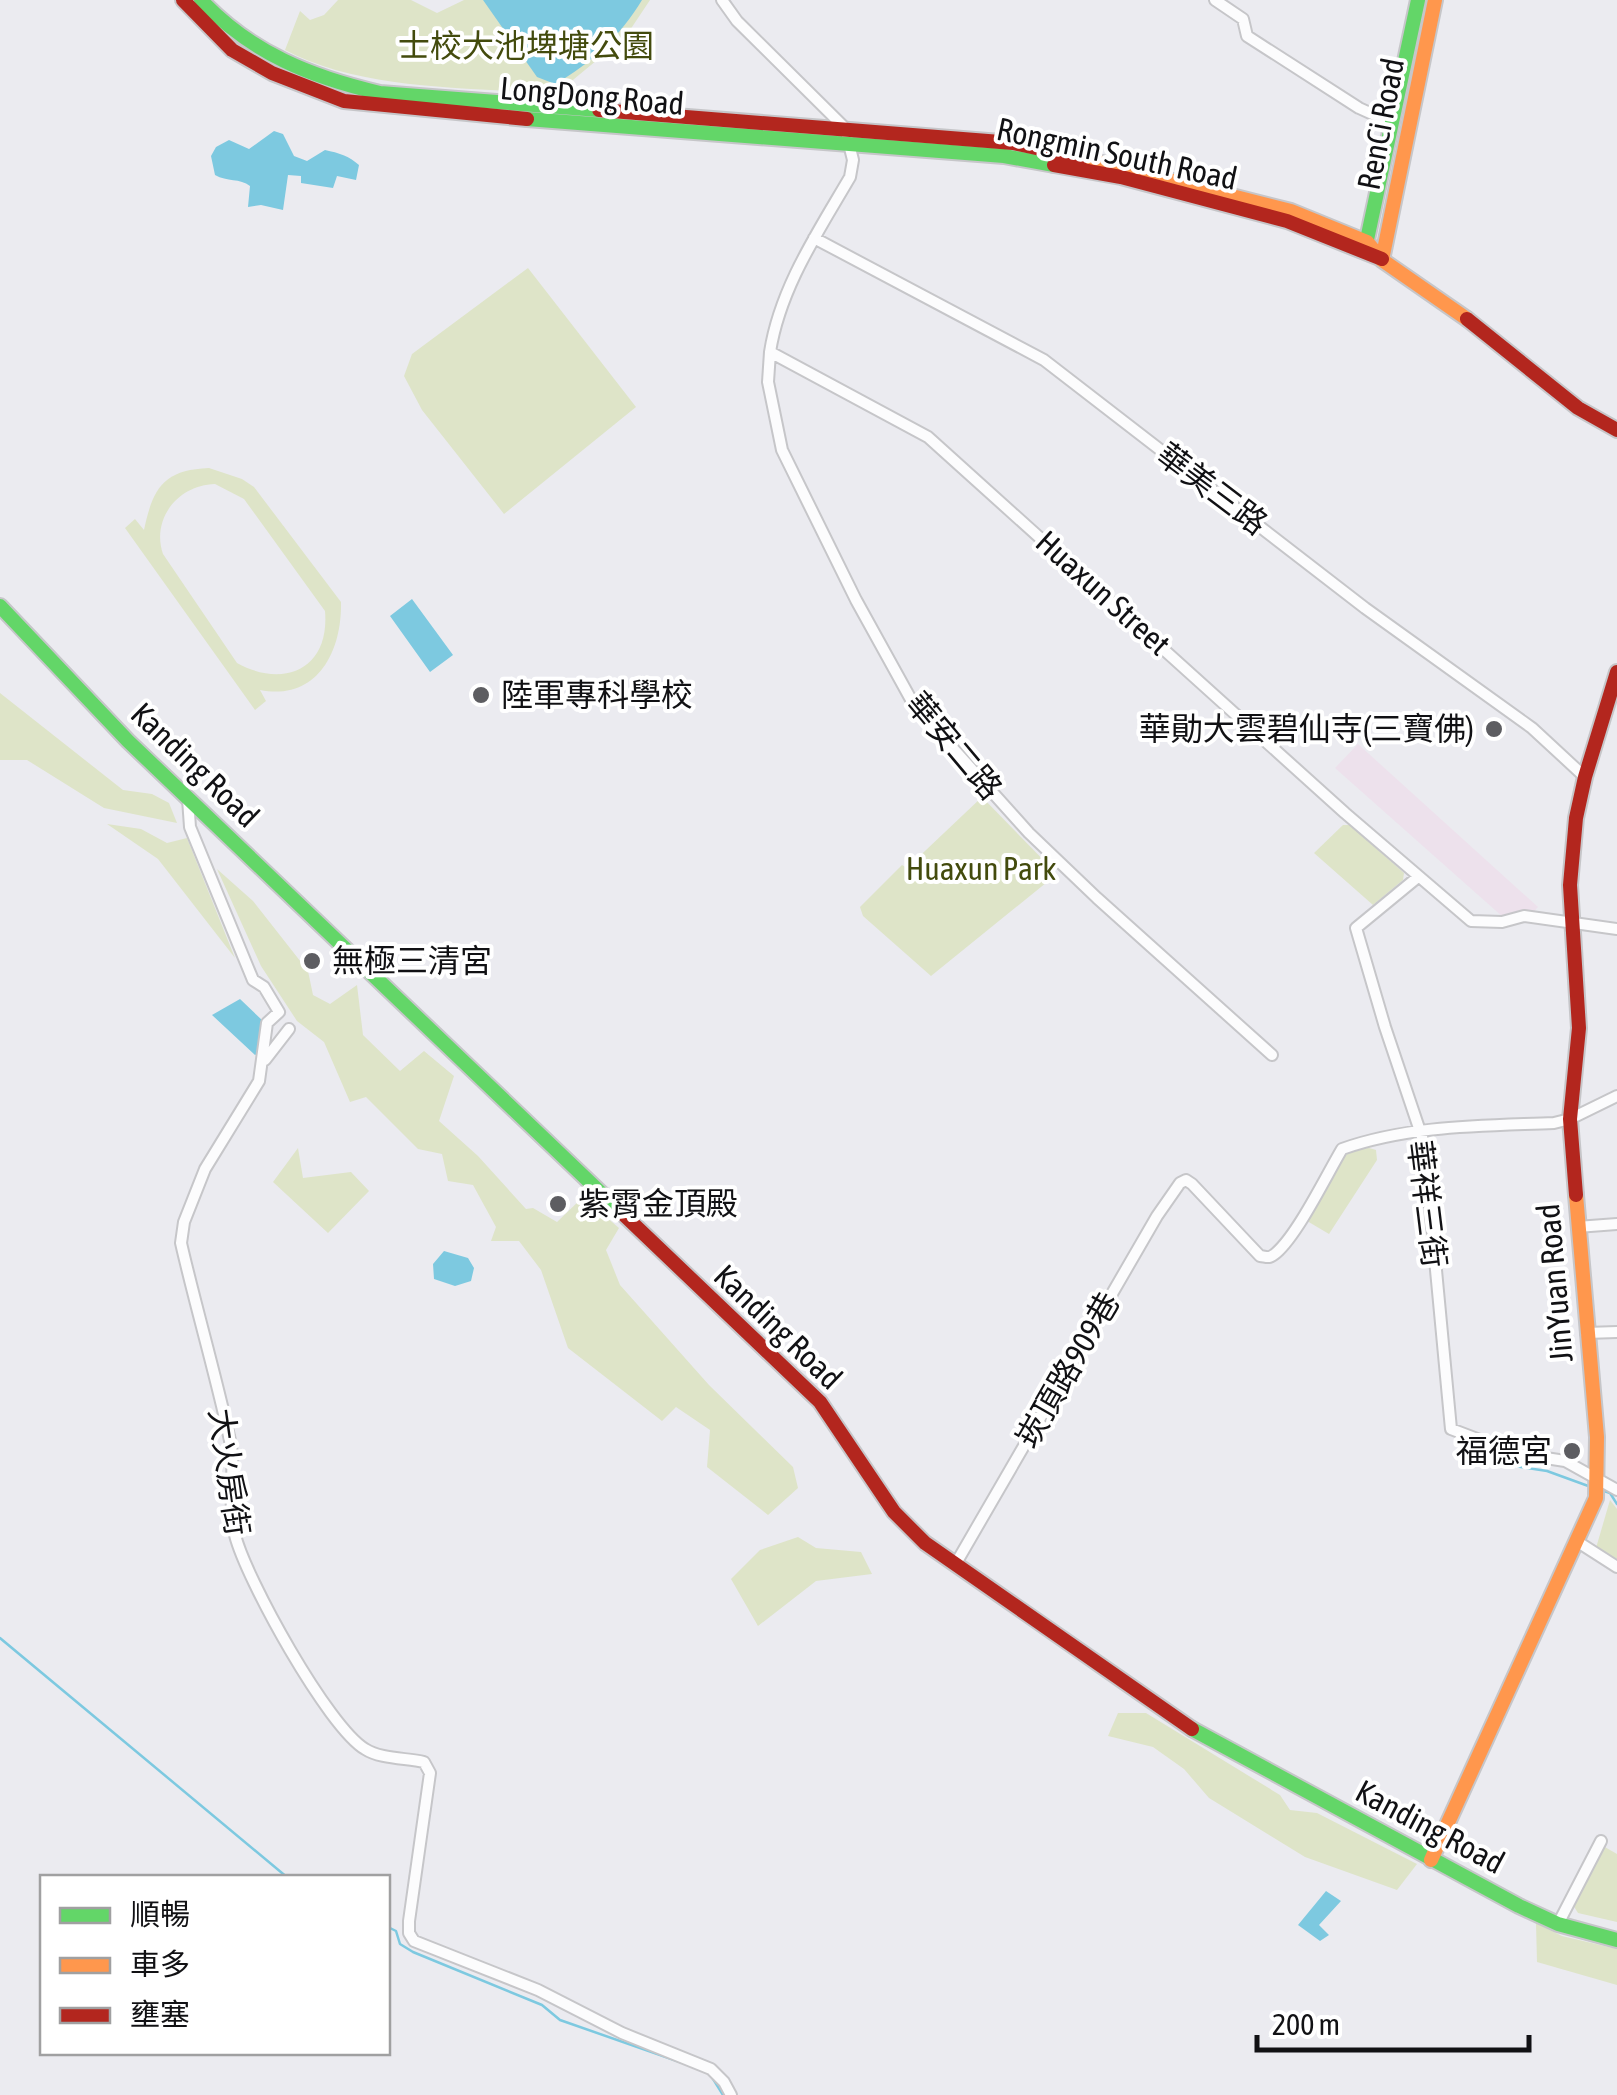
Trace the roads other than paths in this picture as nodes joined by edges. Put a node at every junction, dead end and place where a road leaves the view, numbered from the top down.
1 (183, 0) edge
2 (201, 0) edge
3 (722, 0) edge
4 (1214, 0) edge
5 (1418, 0) edge
6 (1434, 0) edge
7 (206, 17) junction
8 (346, 94) junction
9 (1392, 122) junction
10 (846, 128) junction
11 (850, 146) junction
12 (1122, 172) junction
13 (814, 238) junction
14 (1365, 248) junction
15 (1382, 260) junction
16 (770, 352) junction
17 (1617, 430) edge
18 (0, 606) edge
19 (1617, 672) edge
20 (1585, 777) junction
21 (188, 798) junction
22 (1418, 877) junction
23 (1574, 921) junction
24 (1617, 929) edge
25 (289, 1029) dead end
26 (1272, 1055) dead end
27 (263, 1062) junction
28 (1617, 1096) edge
29 (1570, 1119) junction
30 (1420, 1133) junction
31 (1617, 1224) edge
32 (1577, 1227) junction
33 (1617, 1332) edge
34 (1586, 1333) junction
35 (1598, 1477) junction
36 (1617, 1490) edge
37 (1578, 1542) junction
38 (955, 1565) junction
39 (1617, 1567) edge
40 (1601, 1841) dead end
41 (1431, 1860) junction
42 (1558, 1924) junction
43 (1617, 1940) edge
44 (730, 2095) edge

1 - 7 street, LongDong Road
2 - 7 street, LongDong Road
3 - 10 street
4 - 9 street
5 - 9 street, RenCi Road
6 - 15 street, RenCi Road
7 - 8 street, LongDong Road
8 - 10 street, LongDong Road
8 - 11 street, LongDong Road
9 - 14 street, RenCi Road
10 - 11 street
10 - 12 street, Rongmin South Road
11 - 12 street, Rongmin South Road
11 - 13 street
12 - 14 street, Rongmin South Road
13 - 16 street
13 - 20 street, 華美三路
14 - 15 street, Rongmin South Road
15 - 17 street, Rongmin South Road
16 - 22 street, Huaxun Street
16 - 26 street, 華安二路
18 - 21 street, Kanding Road
19 - 20 street, JinYuan Road
20 - 23 street, JinYuan Road
21 - 27 street, 大火房街
21 - 38 street, Kanding Road
22 - 23 street, Huaxun Street
22 - 30 street, 華祥三街
23 - 24 street, Huaxun Street
23 - 29 street, JinYuan Road
25 - 27 street
27 - 44 street, 大火房街
28 - 29 street
29 - 30 street
29 - 32 street, JinYuan Road
30 - 35 street, 華祥三街
30 - 38 street, 崁頂路909巷
31 - 32 street
32 - 34 street, JinYuan Road
33 - 34 street
34 - 35 street, JinYuan Road
35 - 36 street
35 - 37 street, JinYuan Road
37 - 39 street
37 - 41 street, JinYuan Road
38 - 41 street, Kanding Road
40 - 42 street
41 - 42 street, Kanding Road
42 - 43 street, Kanding Road

